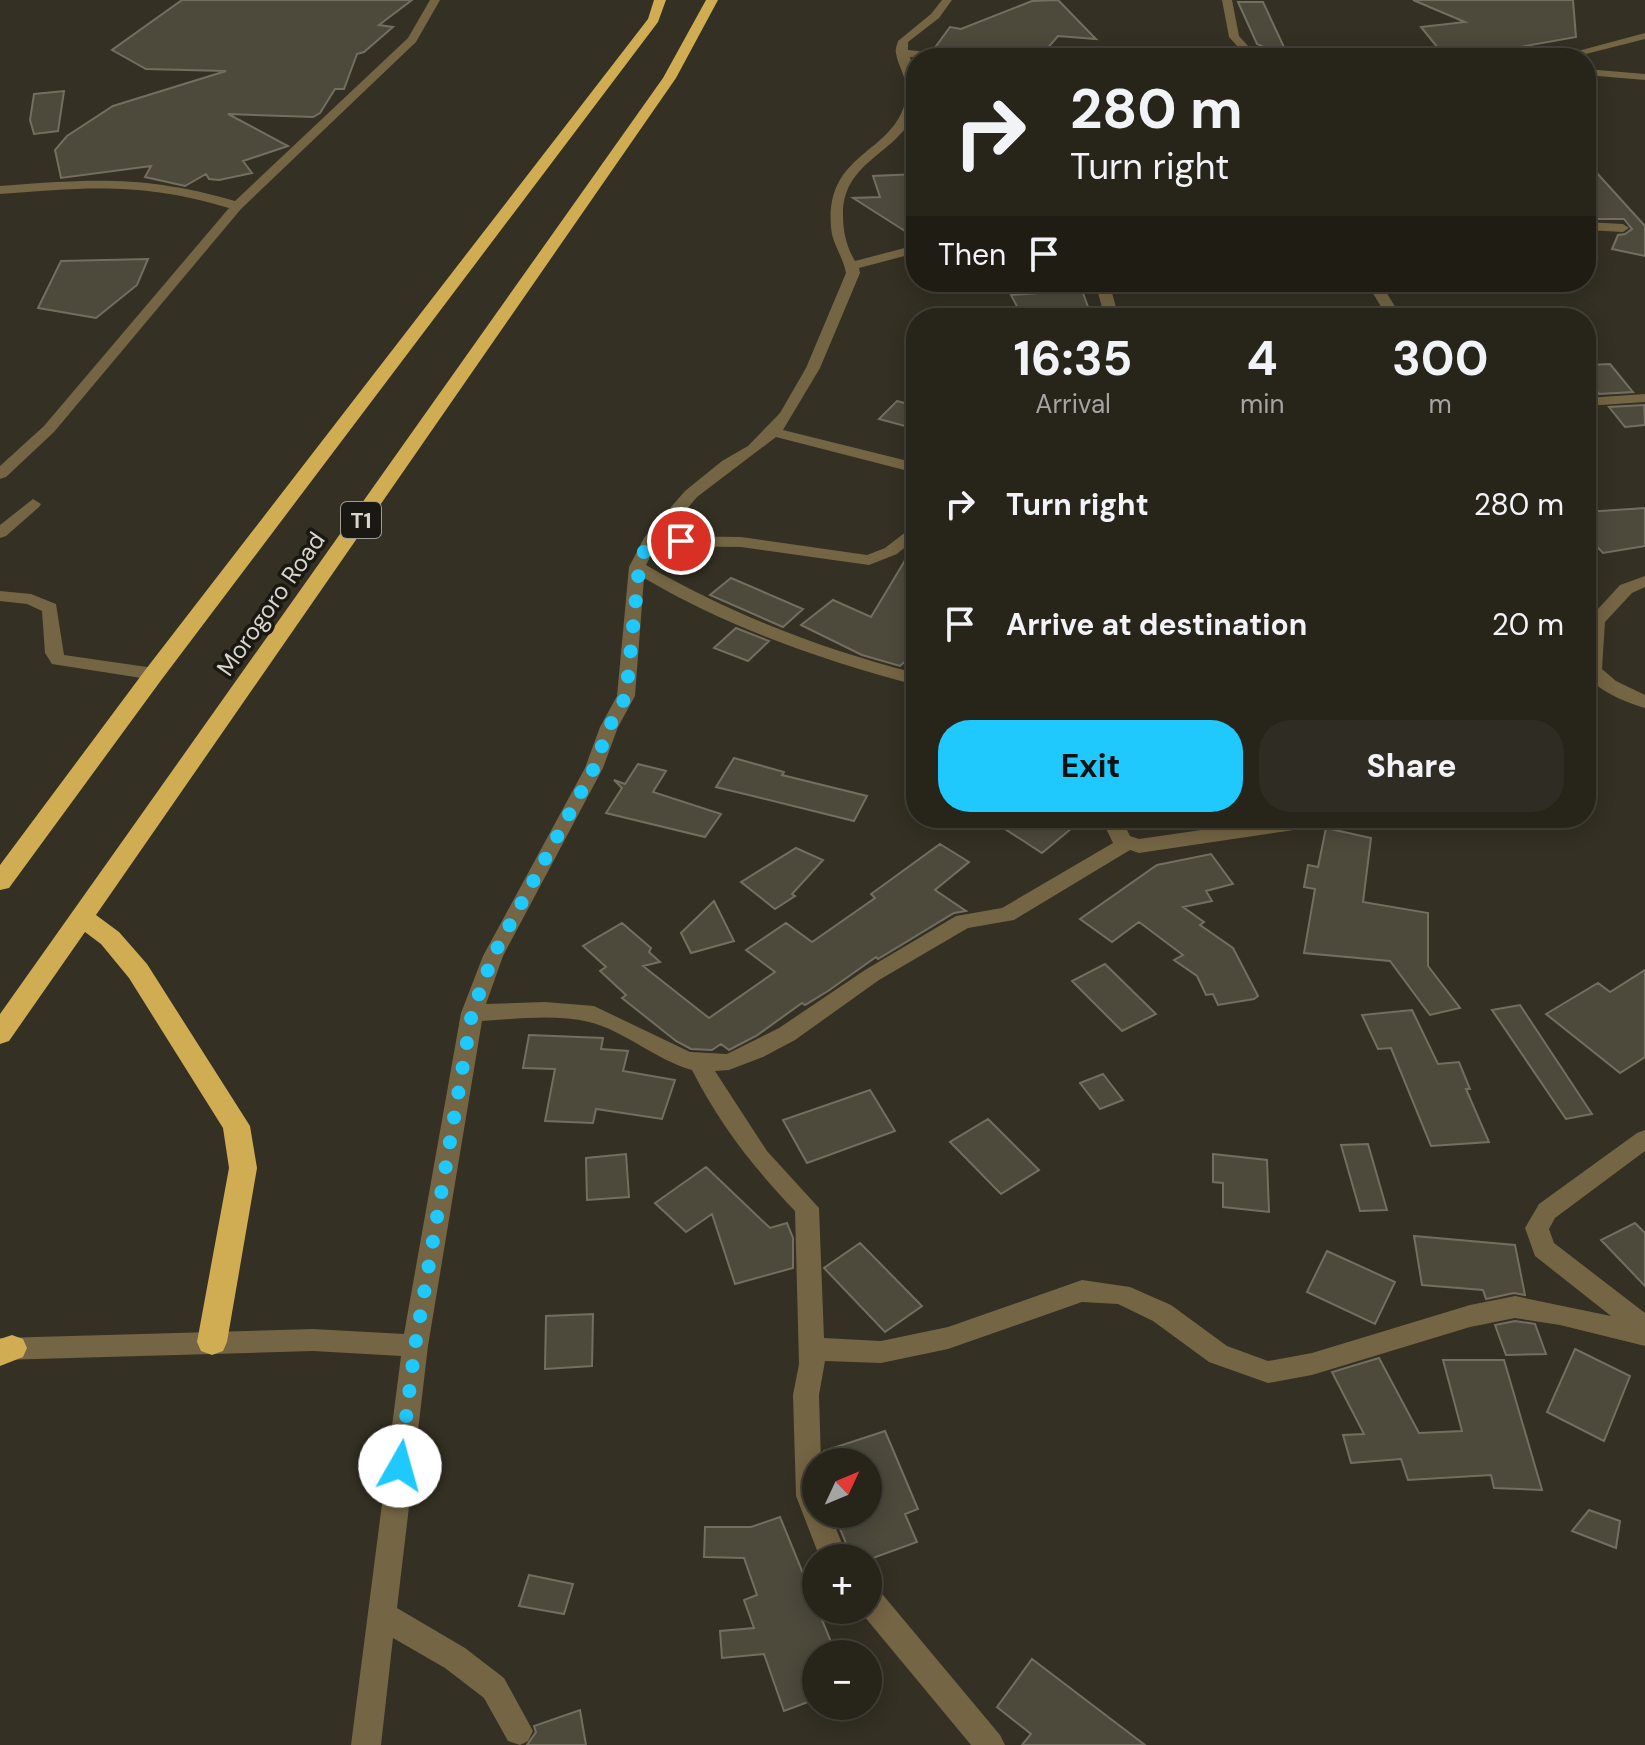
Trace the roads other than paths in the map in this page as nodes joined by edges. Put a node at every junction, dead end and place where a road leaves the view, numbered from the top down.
1 (435, 0) edge
2 (660, 0) edge
3 (712, 0) edge
4 (947, 0) edge
5 (1227, 0) edge
6 (1645, 36) edge
7 (1244, 48) edge
8 (1596, 48) edge
9 (901, 53) junction
10 (906, 53) edge
11 (906, 63) edge
12 (1596, 73) edge
13 (1645, 77) edge
14 (906, 115) edge
15 (0, 190) edge
16 (237, 206) junction
17 (1596, 227) edge
18 (1623, 228) dead end
19 (906, 252) edge
20 (852, 265) junction
21 (1645, 398) edge
22 (1596, 401) edge
23 (773, 432) junction
24 (906, 465) edge
25 (0, 474) edge
26 (33, 504) dead end
27 (0, 533) edge
28 (906, 538) edge
29 (650, 541) junction
30 (637, 567) junction
31 (1645, 581) edge
32 (0, 596) edge
33 (1596, 610) edge
34 (154, 674) junction
35 (906, 677) edge
36 (1596, 679) edge
37 (1645, 702) edge
38 (1115, 828) edge
39 (1250, 828) edge
40 (1126, 844) junction
41 (0, 882) edge
42 (81, 917) junction
43 (472, 1013) junction
44 (0, 1034) edge
45 (700, 1063) junction
46 (1645, 1139) edge
47 (1645, 1328) edge
48 (1645, 1335) edge
49 (212, 1342) junction
50 (415, 1346) junction
51 (811, 1349) junction
52 (4, 1350) edge
53 (807, 1448) edge
54 (382, 1615) junction
55 (882, 1616) edge
56 (518, 1731) dead end
57 (366, 1745) edge
58 (990, 1745) edge

1 - 16 street
2 - 34 highway, Morogoro Road
3 - 42 highway, Morogoro Road / T1
4 - 9 street
5 - 7 street
6 - 8 street
9 - 10 street
9 - 11 street
12 - 13 street
14 - 20 street
15 - 16 street
16 - 25 street
17 - 18 street
19 - 20 street
20 - 23 street
21 - 22 street
23 - 24 street
23 - 29 street
26 - 27 street
28 - 29 street
29 - 30 street
30 - 35 street
30 - 43 street
31 - 33 street
32 - 34 street
34 - 41 highway, Morogoro Road
36 - 37 street
38 - 40 street
39 - 40 street
40 - 45 street
42 - 44 highway, Morogoro Road / T1
42 - 49 highway
43 - 45 street
43 - 50 street
45 - 51 street
46 - 47 street
48 - 51 street
49 - 50 street
49 - 52 street
50 - 54 street
51 - 53 street
54 - 56 street
54 - 57 street
55 - 58 street

